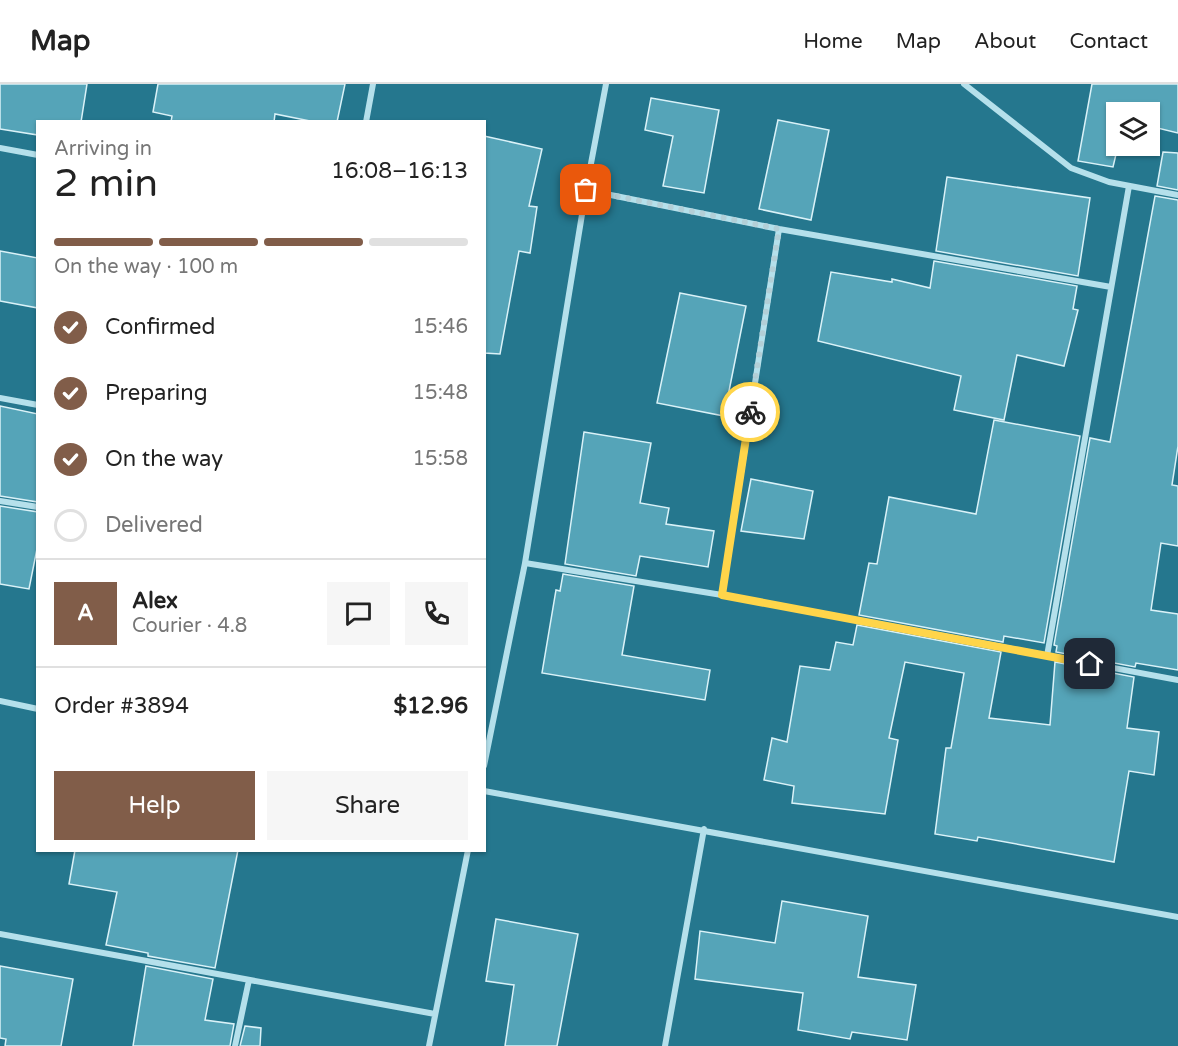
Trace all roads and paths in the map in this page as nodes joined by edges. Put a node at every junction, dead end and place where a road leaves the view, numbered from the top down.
1 (373, 84) edge
2 (606, 84) edge
3 (964, 84) edge
4 (366, 120) edge
5 (0, 148) edge
6 (36, 155) edge
7 (1129, 186) junction
8 (586, 190) junction
9 (1178, 195) edge
10 (779, 229) junction
11 (1111, 286) junction
12 (0, 398) edge
13 (36, 405) edge
14 (0, 501) edge
15 (36, 507) edge
16 (525, 563) junction
17 (722, 595) junction
18 (1047, 656) junction
19 (1178, 680) edge
20 (0, 701) edge
21 (36, 709) edge
22 (486, 756) edge
23 (486, 791) edge
24 (704, 829) junction
25 (468, 852) edge
26 (1178, 916) edge
27 (0, 934) edge
28 (249, 980) junction
29 (435, 1014) junction
30 (235, 1046) edge
31 (429, 1046) edge
32 (665, 1046) edge

1 - 4 street
2 - 8 street
3 - 7 street
5 - 6 street
7 - 9 street
7 - 11 street
8 - 10 street
8 - 16 street
10 - 11 street
10 - 17 street
11 - 18 street
12 - 13 street
14 - 15 street
16 - 17 street
16 - 22 street
17 - 18 street
18 - 19 street
20 - 21 street
23 - 24 street
24 - 26 street
24 - 32 street
25 - 29 street
27 - 28 street
28 - 29 street
28 - 30 street
29 - 31 street

